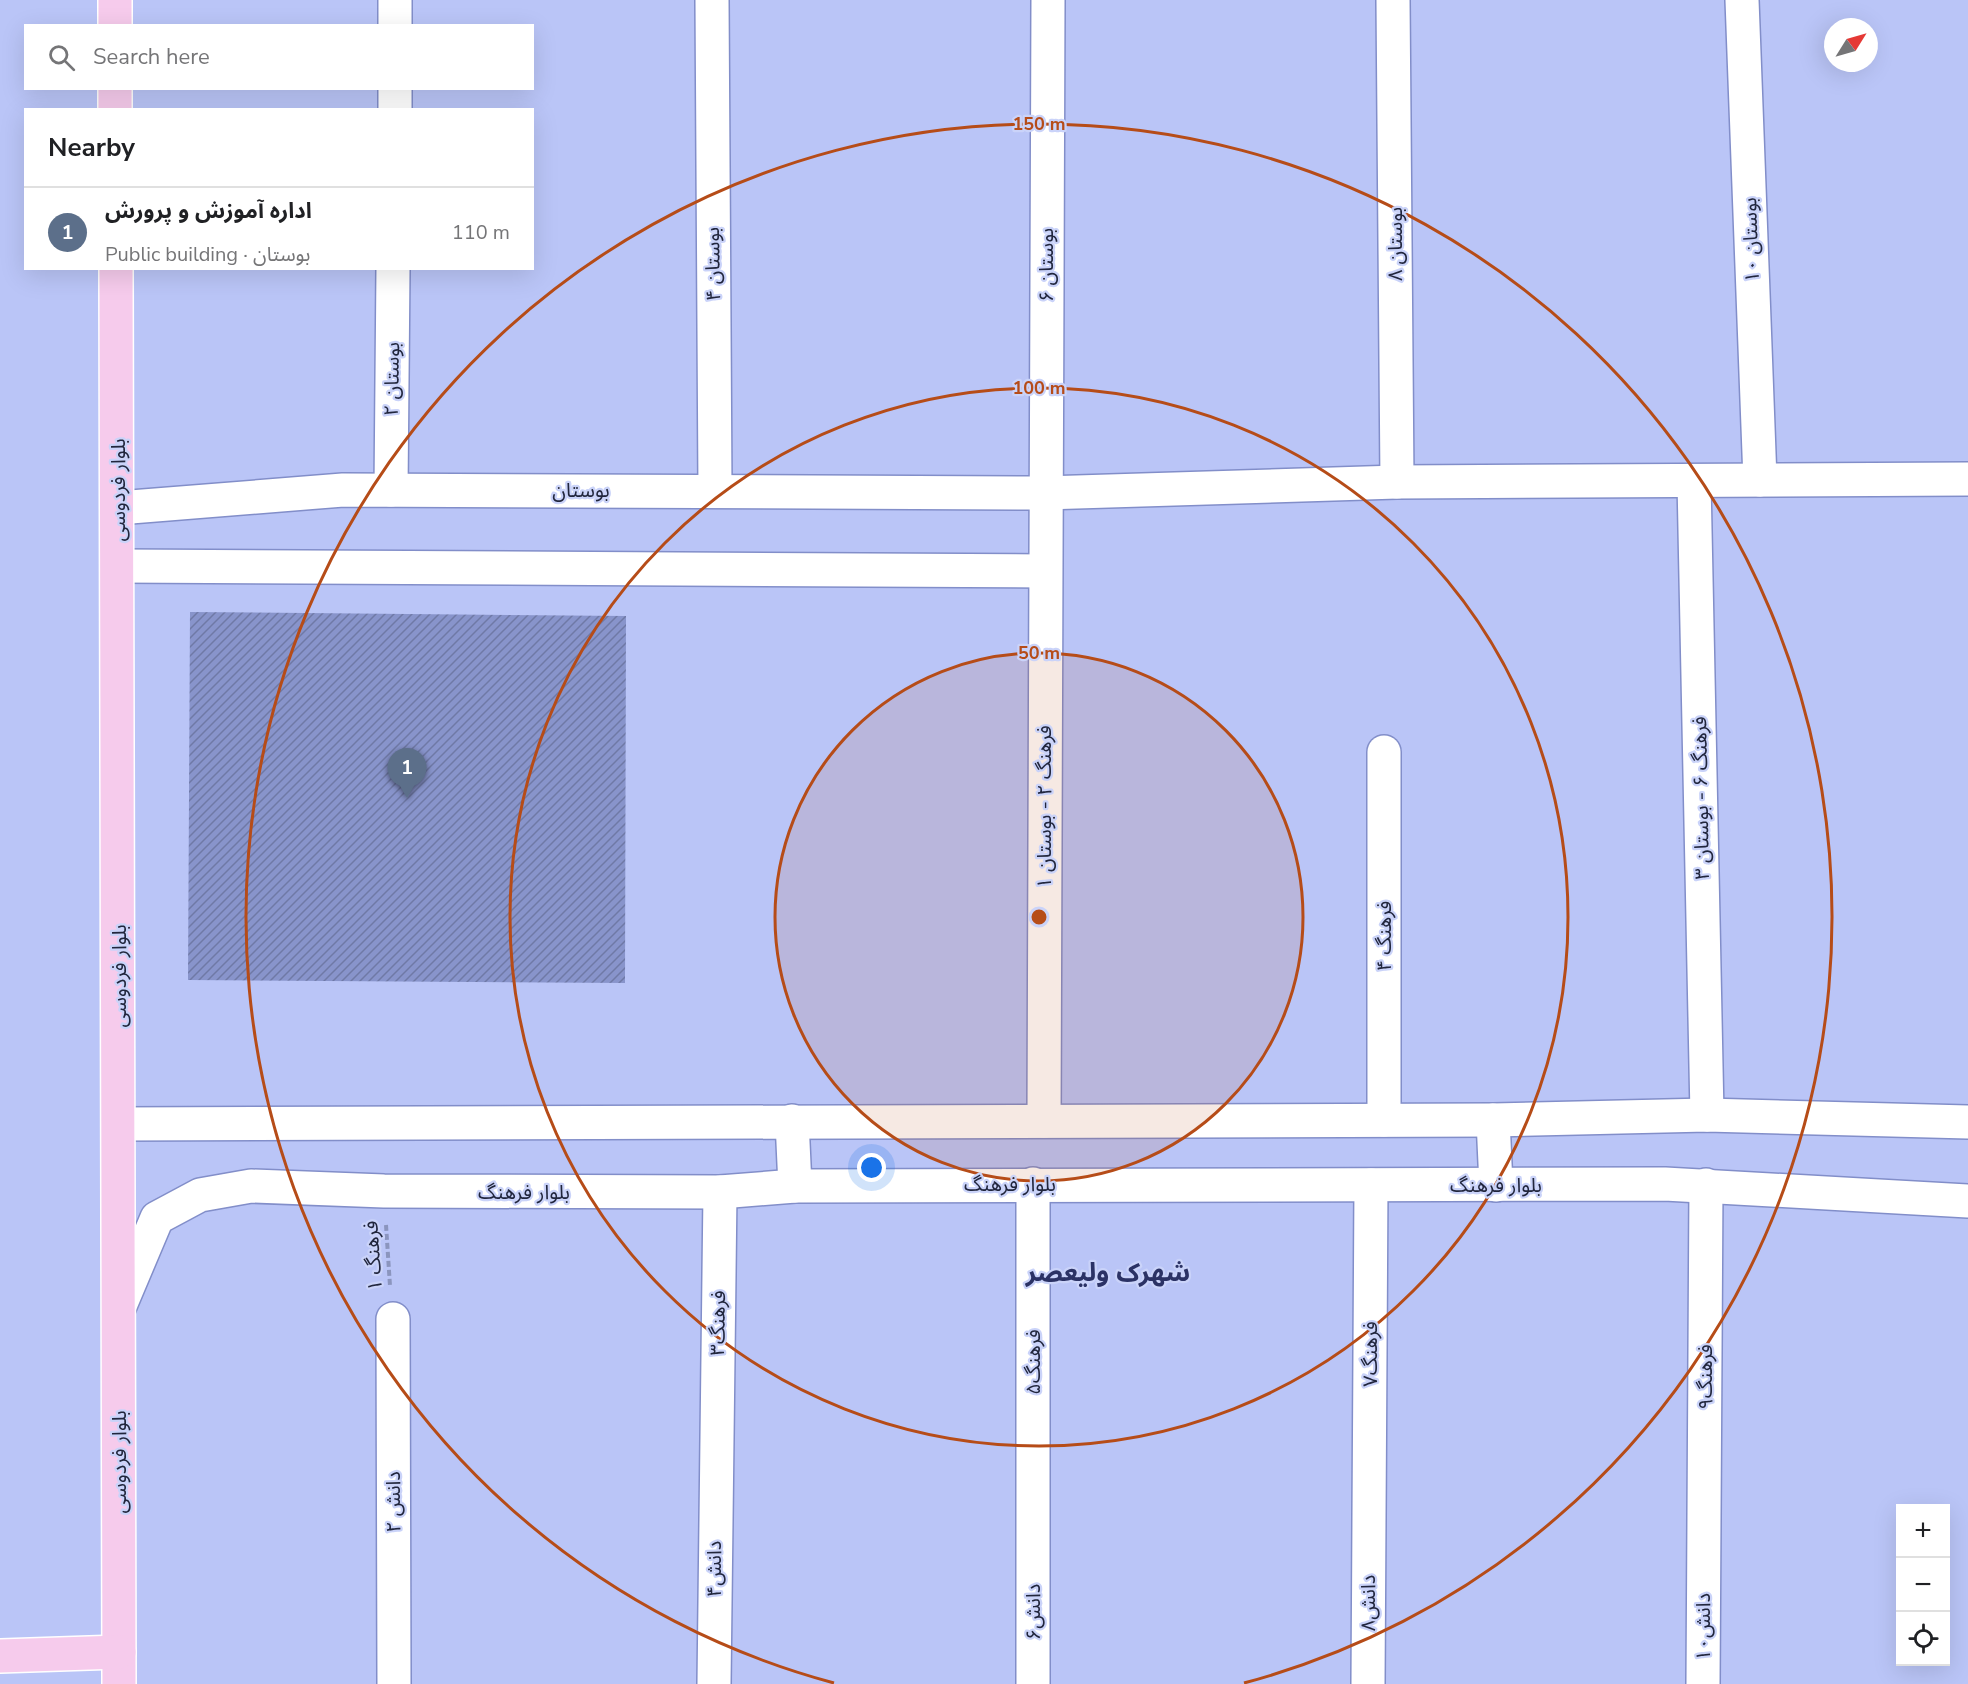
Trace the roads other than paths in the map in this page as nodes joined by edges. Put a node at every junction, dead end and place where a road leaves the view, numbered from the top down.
1 (115, 0) edge
2 (395, 0) edge
3 (712, 0) edge
4 (1048, 0) edge
5 (1742, 0) edge
6 (1393, 3) edge
7 (115, 24) edge
8 (395, 24) edge
9 (115, 90) edge
10 (395, 90) edge
11 (115, 108) edge
12 (395, 108) edge
13 (116, 270) edge
14 (393, 270) edge
15 (1968, 479) edge
16 (1760, 480) junction
17 (1694, 481) junction
18 (1397, 482) junction
19 (391, 489) junction
20 (715, 490) junction
21 (1044, 493) junction
22 (118, 508) junction
23 (118, 566) junction
24 (1044, 571) junction
25 (1384, 752) dead end
26 (1707, 1115) junction
27 (1384, 1120) junction
28 (1493, 1120) junction
29 (792, 1121) junction
30 (1044, 1121) junction
31 (1968, 1122) edge
32 (119, 1124) junction
33 (1033, 1184) junction
34 (1371, 1185) junction
35 (1496, 1185) junction
36 (1706, 1185) junction
37 (795, 1186) junction
38 (720, 1192) junction
39 (1968, 1201) edge
40 (118, 1308) junction
41 (393, 1319) road end
42 (715, 1455) joint
43 (1368, 1522) joint
44 (1033, 1541) joint
45 (1703, 1570) joint
46 (119, 1652) junction
47 (0, 1656) edge
48 (119, 1684) edge
49 (394, 1684) edge
50 (714, 1684) edge
51 (1033, 1684) edge
52 (1368, 1684) edge
53 (1703, 1684) edge

1 - 7 main road
2 - 8 street
3 - 20 street, بوستان ۴
4 - 21 street, بوستان ۶
5 - 16 street, بوستان ۱۰
6 - 18 street, بوستان ۸
9 - 11 main road
10 - 12 street
13 - 22 main road, بلوار فردوسی
14 - 19 street, بوستان ۲
15 - 16 street, بوستان
16 - 17 street, بوستان
17 - 18 street, بوستان
17 - 26 street, فرهنگ ۶ - بوستان ۳
18 - 21 street, بوستان
19 - 20 street, بوستان
19 - 22 street, بوستان
20 - 21 street, بوستان
21 - 24 street, فرهنگ ۲ - بوستان ۱
22 - 23 main road, بلوار فردوسی
23 - 24 street
23 - 32 main road, بلوار فردوسی
24 - 30 street, فرهنگ ۲ - بوستان ۱
25 - 27 street, فرهنگ ۴
26 - 28 street
26 - 31 street
27 - 28 street
27 - 30 street
28 - 35 street
29 - 30 street
29 - 32 street
29 - 37 street
32 - 40 main road, بلوار فردوسی
33 - 34 street, بلوار فرهنگ
33 - 37 street, بلوار فرهنگ
33 - 44 street, فرهنگ۵
34 - 35 street, بلوار فرهنگ
34 - 43 street, فرهنگ۷
35 - 36 street, بلوار فرهنگ
36 - 39 street, بلوار فرهنگ
36 - 45 street, فرهنگ۹
37 - 38 street, بلوار فرهنگ
38 - 40 street, بلوار فرهنگ
38 - 42 street, فرهنگ۳
40 - 46 main road, بلوار فردوسی
41 - 49 street, دانش ۲
42 - 50 street, دانش۴
43 - 52 street, دانش۸
44 - 51 street, دانش۶
45 - 53 street, دانش۱۰
46 - 47 main road
46 - 48 main road, بلوار فردوسی

